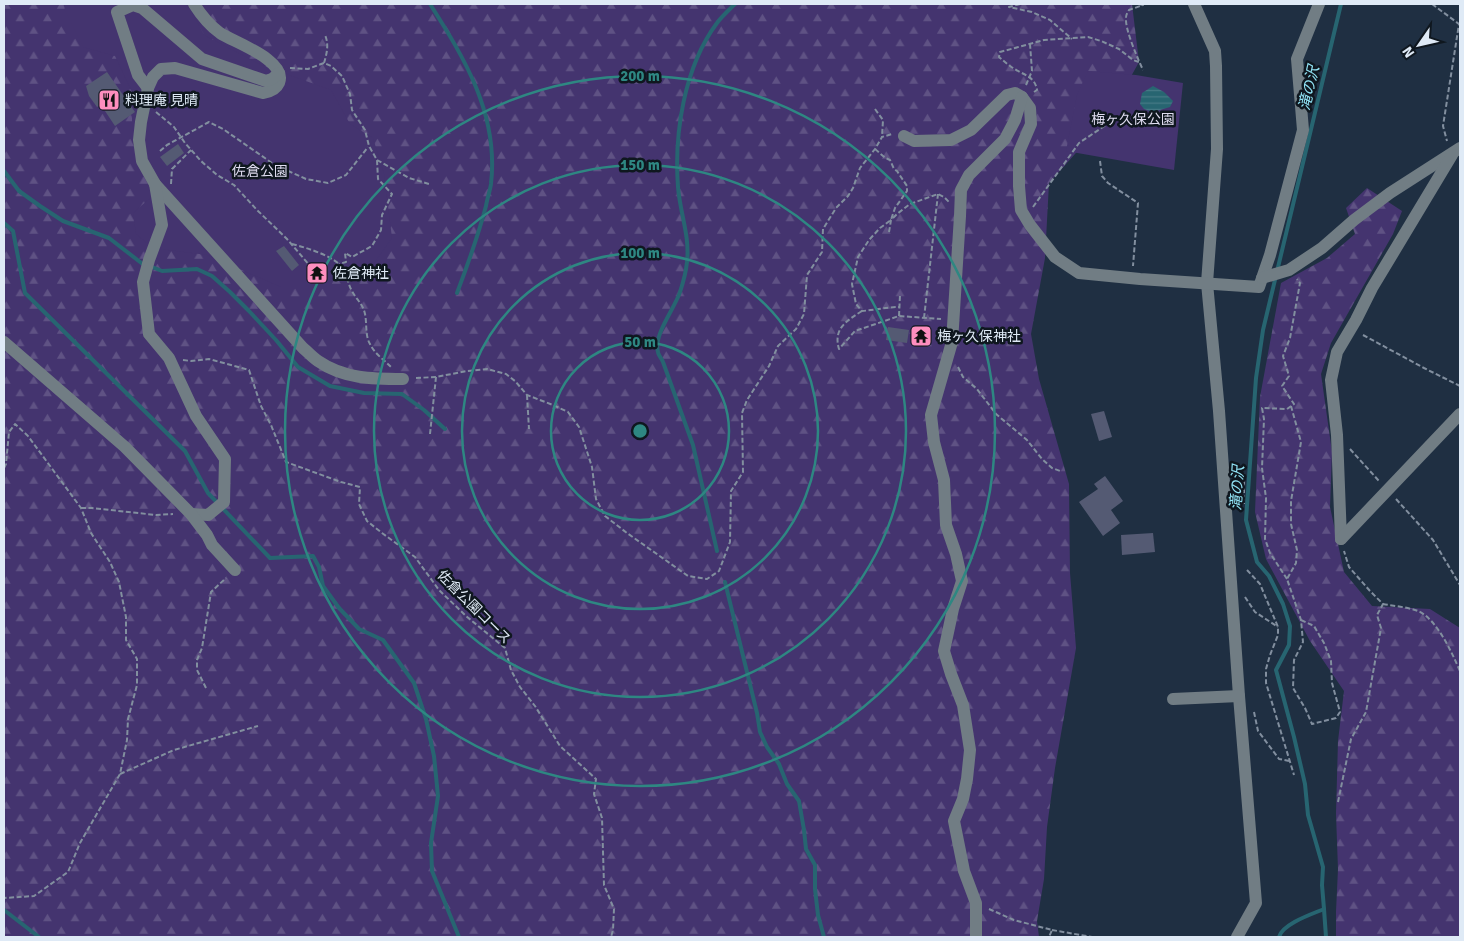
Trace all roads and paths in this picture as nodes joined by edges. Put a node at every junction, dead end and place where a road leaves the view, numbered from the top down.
1 (194, 4) edge
2 (1020, 4) edge
3 (1139, 4) edge
4 (1194, 4) edge
5 (1319, 4) edge
6 (1432, 4) edge
7 (325, 34) dead end
8 (1072, 39) junction
9 (1030, 44) junction
10 (1139, 62) junction
11 (324, 63) junction
12 (284, 70) junction
13 (1143, 70) dead end
14 (1030, 77) junction
15 (148, 88) junction
16 (1022, 97) junction
17 (145, 106) junction
18 (875, 109) dead end
19 (1109, 123) dead end
20 (904, 136) joint
21 (181, 137) junction
22 (882, 137) junction
23 (369, 146) junction
24 (875, 149) junction
25 (191, 150) junction
26 (160, 151) dead end
27 (1456, 152) edge
28 (377, 160) junction
29 (1100, 161) dead end
30 (155, 184) junction
31 (429, 184) dead end
32 (938, 194) junction
33 (168, 198) junction
34 (960, 216) junction
35 (1025, 216) junction
36 (891, 220) junction
37 (889, 232) dead end
38 (292, 244) junction
39 (339, 264) junction
40 (312, 267) dead end
41 (1287, 271) junction
42 (1265, 277) junction
43 (1132, 278) junction
44 (1207, 283) junction
45 (900, 295) dead end
46 (899, 307) junction
47 (862, 311) junction
48 (899, 316) junction
49 (924, 318) junction
50 (954, 320) junction
51 (1351, 328) junction
52 (4, 342) edge
53 (949, 352) junction
54 (169, 358) junction
55 (436, 377) junction
56 (403, 379) junction
57 (1460, 386) edge
58 (527, 395) junction
59 (1291, 406) junction
60 (1460, 414) edge
61 (529, 429) dead end
62 (430, 434) dead end
63 (1337, 435) junction
64 (1222, 466) junction
65 (4, 468) edge
66 (1060, 471) dead end
67 (1388, 490) junction
68 (1244, 504) dead end
69 (81, 508) junction
70 (191, 514) junction
71 (1341, 539) junction
72 (235, 570) joint
73 (1247, 570) dead end
74 (1287, 579) junction
75 (1460, 585) edge
76 (1244, 595) dead end
77 (1383, 604) junction
78 (1300, 620) junction
79 (1278, 627) junction
80 (1460, 671) edge
81 (206, 688) dead end
82 (1173, 699) dead end
83 (1239, 700) junction
84 (258, 726) dead end
85 (1290, 761) junction
86 (120, 774) junction
87 (1294, 775) dead end
88 (1338, 802) dead end
89 (4, 898) edge
90 (976, 903) junction
91 (1052, 930) junction
92 (611, 937) edge
93 (976, 937) edge
94 (1049, 937) edge
95 (1092, 937) edge
96 (1237, 937) edge

1 - 12 street
2 - 8 path
3 - 10 path
4 - 44 street
5 - 42 street
6 - 27 path
7 - 11 path
8 - 9 path
8 - 10 path
9 - 14 path
9 - 14 path
10 - 13 path
11 - 12 path
11 - 23 path
12 - 15 street
12 - 15 street
14 - 16 path
14 - 16 path
15 - 17 street
16 - 20 street
16 - 34 street
16 - 35 street
17 - 21 path
17 - 30 street
18 - 22 path
19 - 35 path
20 - 22 path
21 - 23 path
21 - 25 path
21 - 26 path
22 - 24 path
23 - 28 path
24 - 36 path
24 - 58 path
25 - 33 path
25 - 38 path
27 - 41 street
27 - 51 street
28 - 31 path
28 - 39 path
29 - 43 path
30 - 33 street
30 - 54 street
32 - 34 path
32 - 36 path
32 - 49 path
33 - 56 street
34 - 50 street
35 - 43 street
36 - 37 path
36 - 47 path
38 - 39 path
38 - 40 path
39 - 56 path
41 - 42 street
41 - 59 path
42 - 44 street
43 - 44 street
44 - 64 street
45 - 46 path
46 - 47 path
46 - 48 path
47 - 48 path
48 - 49 path
49 - 50 path
50 - 53 street
51 - 57 path
51 - 63 street
52 - 70 street
53 - 66 path
53 - 90 street
54 - 70 street
54 - 92 path, 佐倉公園コース
55 - 56 path
55 - 58 path
55 - 62 path
58 - 61 path
59 - 74 path
59 - 74 path
60 - 67 street
63 - 67 path
63 - 71 street
64 - 68 path
64 - 83 street
65 - 69 path
67 - 71 street
67 - 75 path
69 - 70 path
69 - 86 path
70 - 72 street
71 - 77 path
72 - 81 path
73 - 79 path
74 - 78 path
76 - 79 path
77 - 80 path
77 - 88 path
78 - 78 path
79 - 85 path
82 - 83 street
83 - 85 path
83 - 96 street
84 - 86 path
85 - 87 path
86 - 89 path
90 - 91 path
90 - 93 street
91 - 94 path
91 - 95 path

